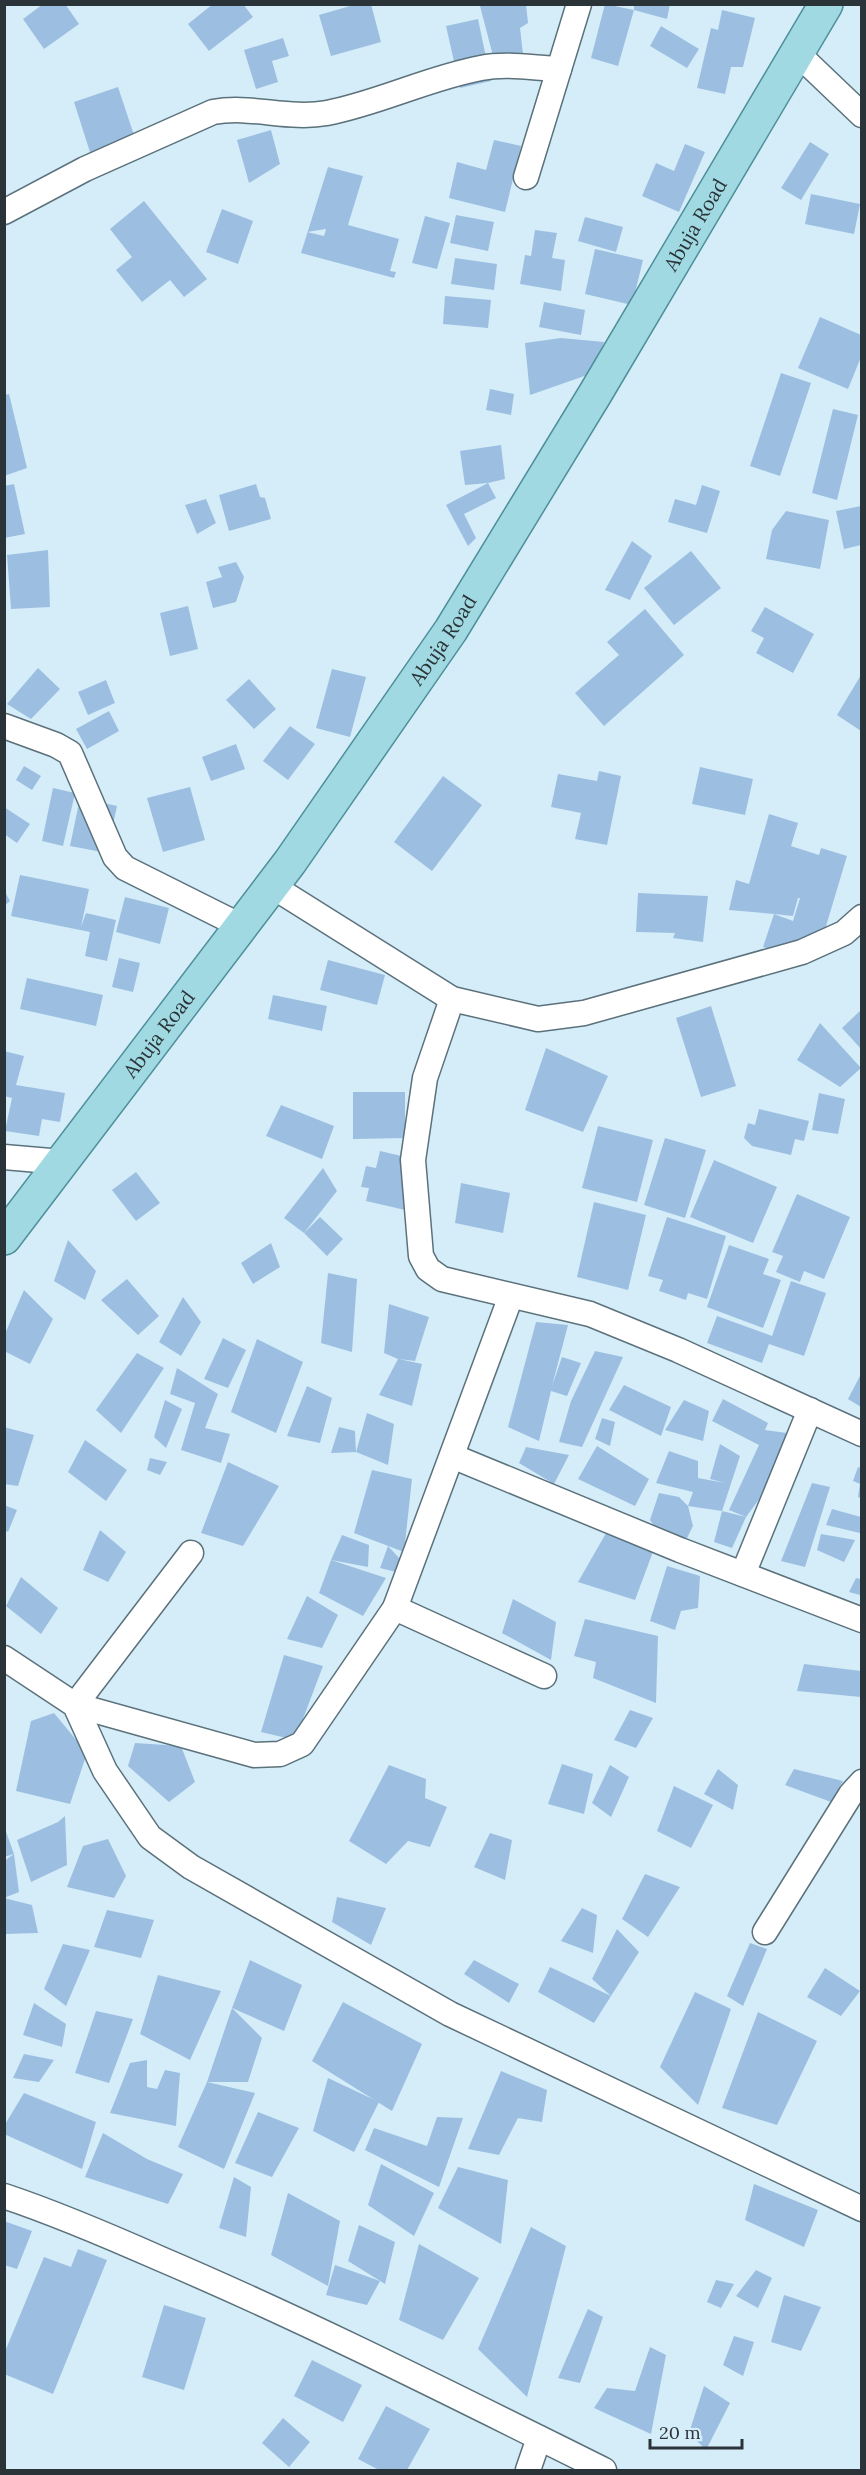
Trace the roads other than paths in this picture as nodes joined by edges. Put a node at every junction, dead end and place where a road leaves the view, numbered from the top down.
1 (579, 4) edge
2 (826, 4) edge
3 (797, 53) junction
4 (559, 69) junction
5 (861, 115) edge
6 (526, 177) dead end
7 (4, 212) edge
8 (4, 726) edge
9 (272, 886) junction
10 (861, 916) edge
11 (241, 926) junction
12 (452, 999) junction
13 (4, 1156) edge
14 (62, 1162) junction
15 (4, 1238) edge
16 (511, 1296) junction
17 (810, 1410) junction
18 (861, 1434) edge
19 (452, 1456) junction
20 (191, 1553) dead end
21 (743, 1574) junction
22 (395, 1608) junction
23 (861, 1620) edge
24 (4, 1658) edge
25 (544, 1676) dead end
26 (75, 1705) junction
27 (861, 1782) edge
28 (765, 1932) dead end
29 (4, 2196) edge
30 (861, 2209) edge
31 (539, 2438) junction
32 (528, 2470) edge
33 (604, 2470) edge

1 - 4 street
2 - 3 main road, Abuja Road
3 - 5 street
3 - 9 main road, Abuja Road
4 - 6 street
4 - 7 street
8 - 11 street
9 - 11 main road, Abuja Road
9 - 12 street
10 - 12 street
11 - 14 main road, Abuja Road
12 - 16 street
13 - 14 street
14 - 15 main road, Abuja Road
16 - 17 street
16 - 19 street
17 - 18 street
17 - 21 street
19 - 21 street
19 - 22 street
20 - 26 street
21 - 23 street
22 - 25 street
22 - 26 street
24 - 26 street
26 - 30 street
27 - 28 street
29 - 31 street
31 - 32 street
31 - 33 street

